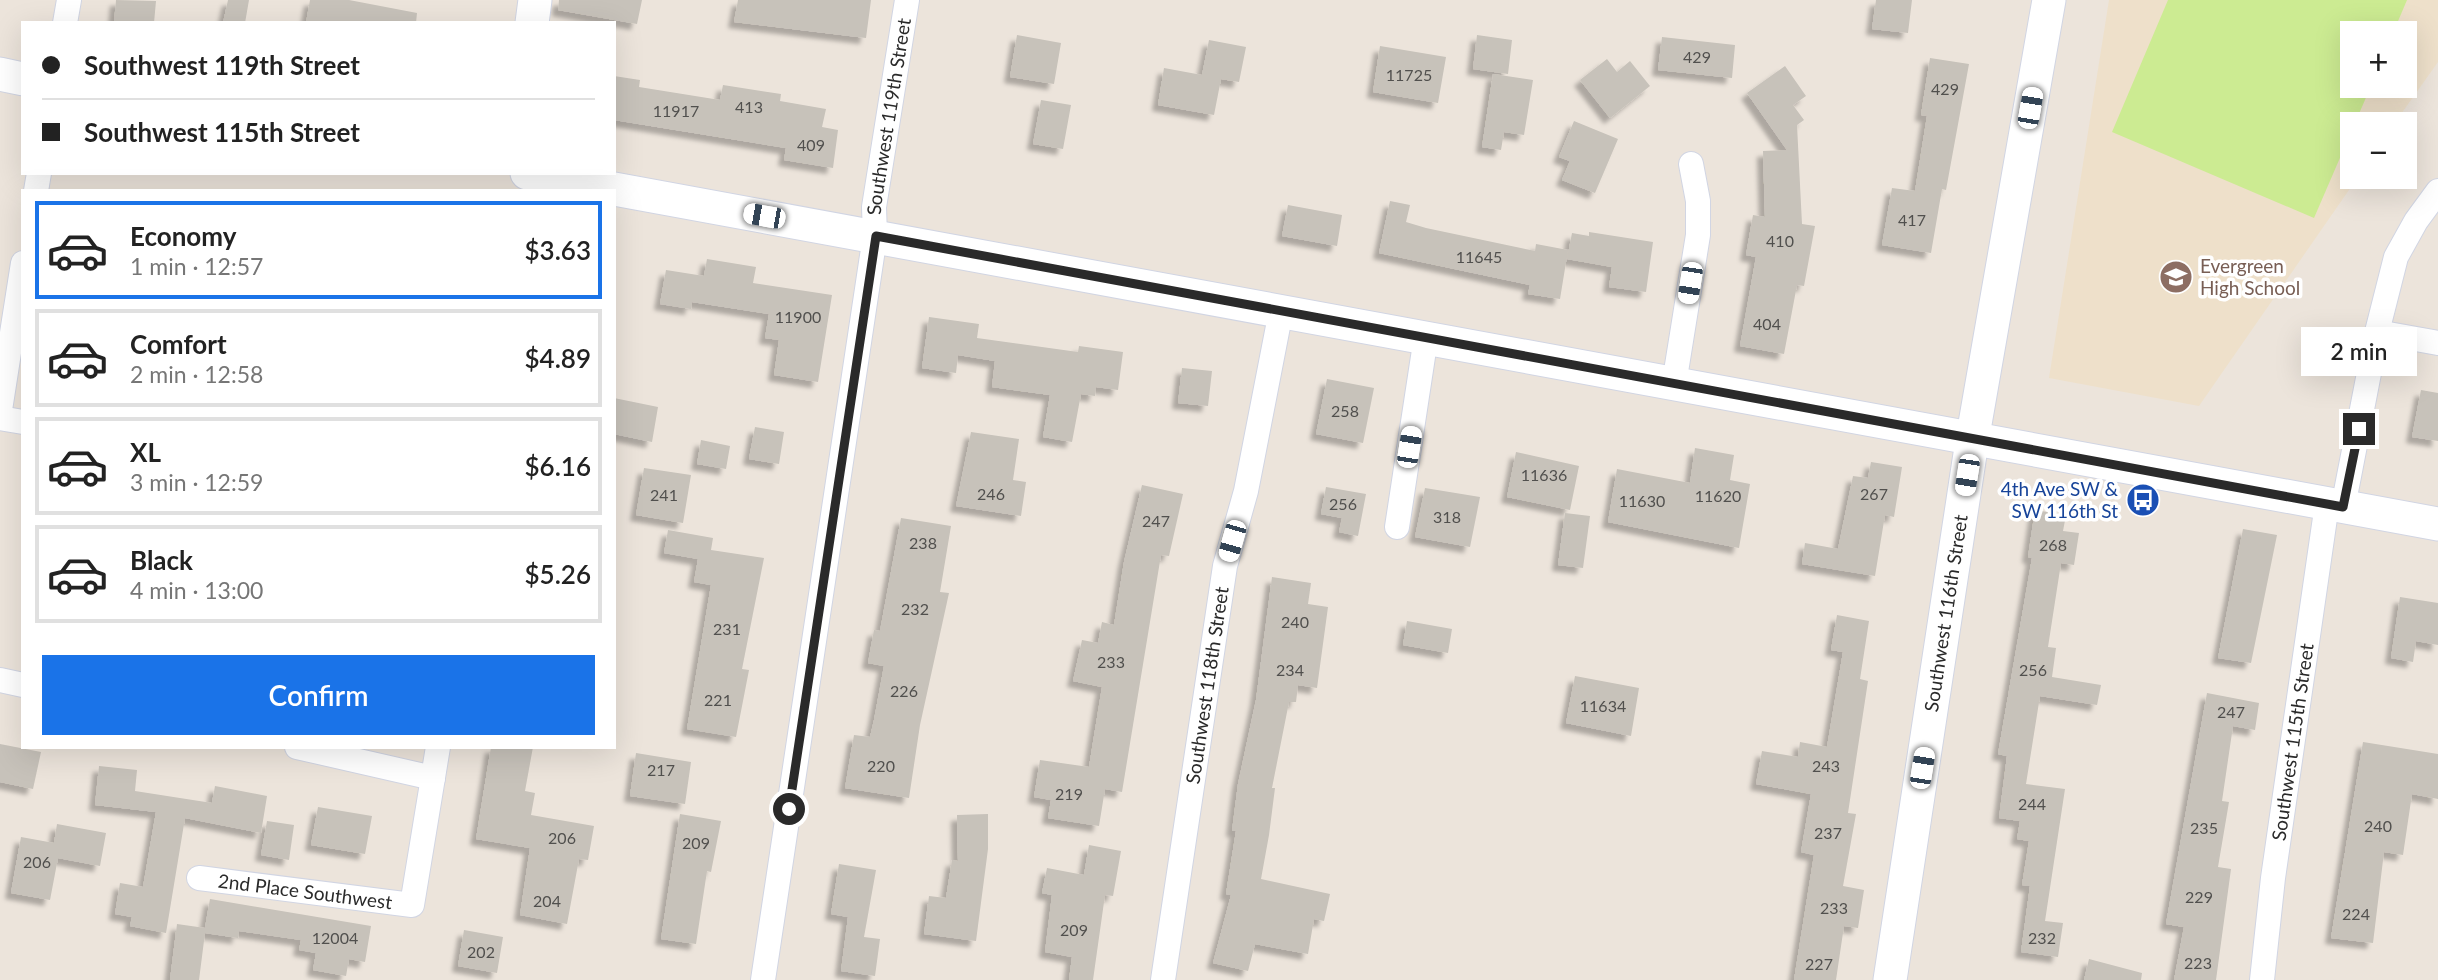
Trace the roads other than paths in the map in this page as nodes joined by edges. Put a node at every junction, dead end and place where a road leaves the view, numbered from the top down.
1 (69, 0) edge
2 (535, 0) edge
3 (907, 0) edge
4 (2049, 0) edge
5 (65, 21) edge
6 (532, 21) edge
7 (0, 74) edge
8 (21, 79) edge
9 (1691, 164) dead end
10 (538, 175) edge
11 (616, 189) edge
12 (616, 189) edge
13 (2438, 191) edge
14 (876, 236) junction
15 (21, 273) edge
16 (1281, 311) junction
17 (2378, 332) junction
18 (1426, 337) junction
19 (2438, 343) edge
20 (3, 362) edge
21 (1674, 384) junction
22 (0, 410) edge
23 (0, 418) edge
24 (21, 422) edge
25 (1972, 441) junction
26 (2335, 505) junction
27 (2438, 524) edge
28 (1397, 527) dead end
29 (0, 680) edge
30 (21, 685) edge
31 (306, 749) edge
32 (438, 749) edge
33 (433, 778) junction
34 (199, 878) dead end
35 (763, 980) edge
36 (1163, 980) edge
37 (1890, 980) edge
38 (2262, 980) edge

1 - 5 street
2 - 6 street
3 - 14 street, Southwest 119th Street
4 - 25 street, Southwest 116th Street
7 - 8 street
9 - 21 street
10 - 12 street
11 - 14 street
13 - 17 street, Southwest 115th Street
14 - 16 street
14 - 35 street, Southwest 119th Street
15 - 20 street
16 - 18 street
16 - 36 street, Southwest 118th Street
17 - 19 street
17 - 26 street, Southwest 115th Street
18 - 21 street
18 - 28 street
20 - 22 street
21 - 25 street
23 - 24 street
25 - 26 street
25 - 37 street, Southwest 116th Street
26 - 27 street
26 - 38 street, Southwest 115th Street
29 - 30 street
31 - 33 street
32 - 33 street
33 - 34 street, 2nd Place Southwest

